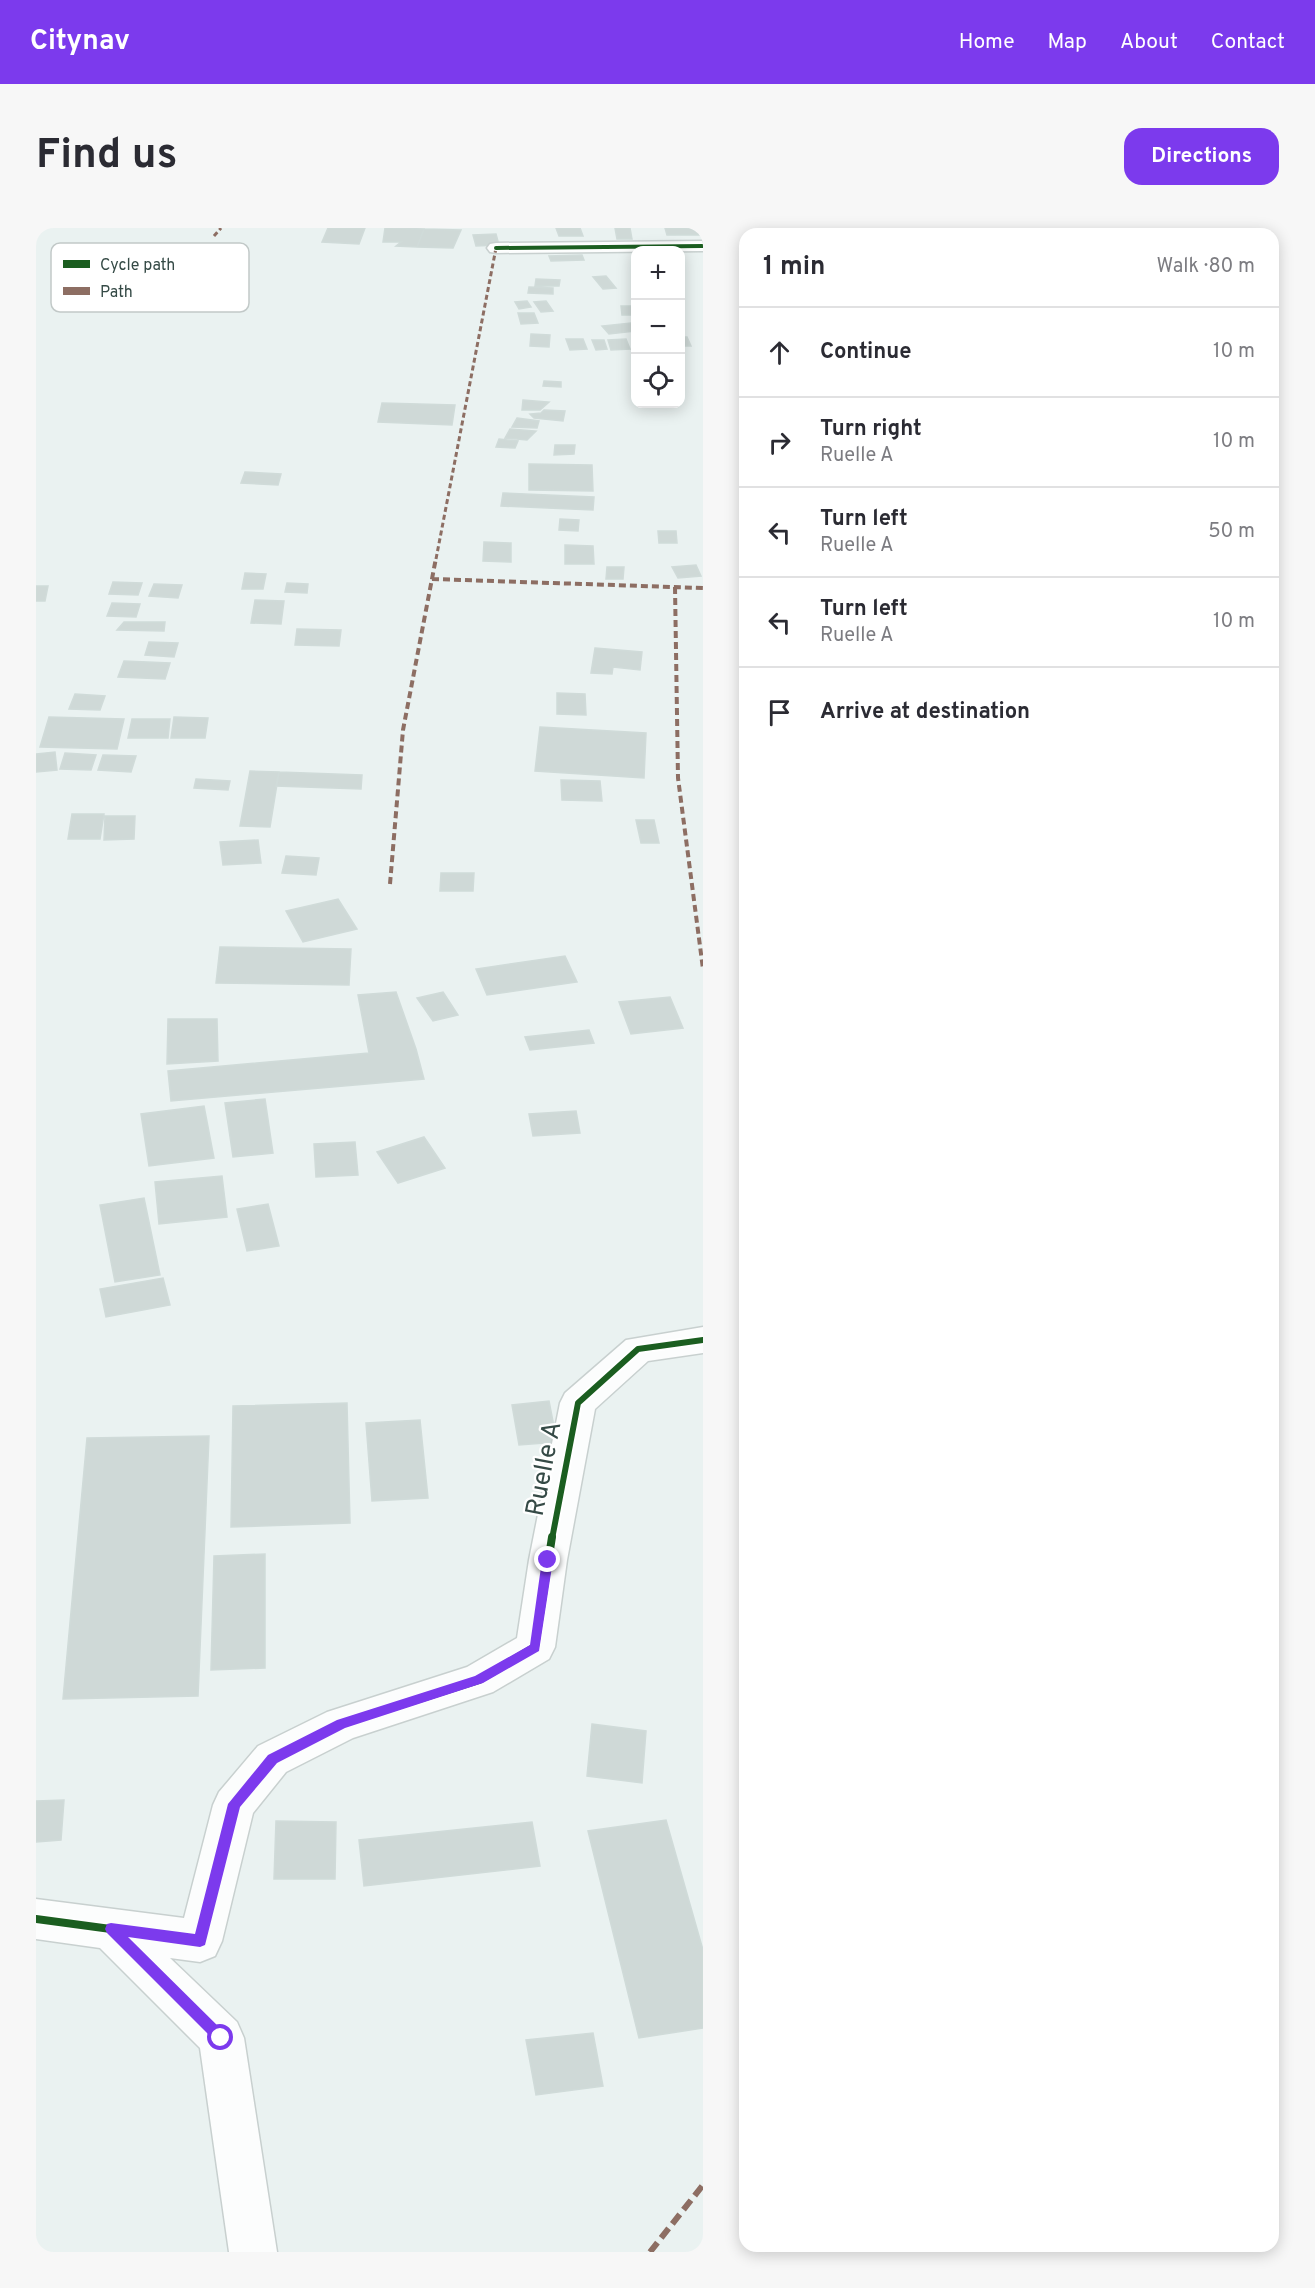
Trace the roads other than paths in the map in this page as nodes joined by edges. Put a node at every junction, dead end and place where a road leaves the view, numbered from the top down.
1 (703, 246) edge
2 (496, 248) dead end
3 (703, 1340) edge
4 (36, 1918) edge
5 (111, 1929) junction
6 (253, 2252) edge

1 - 2 street
3 - 5 street, Ruelle A
4 - 5 street, Ruelle A
5 - 6 street

